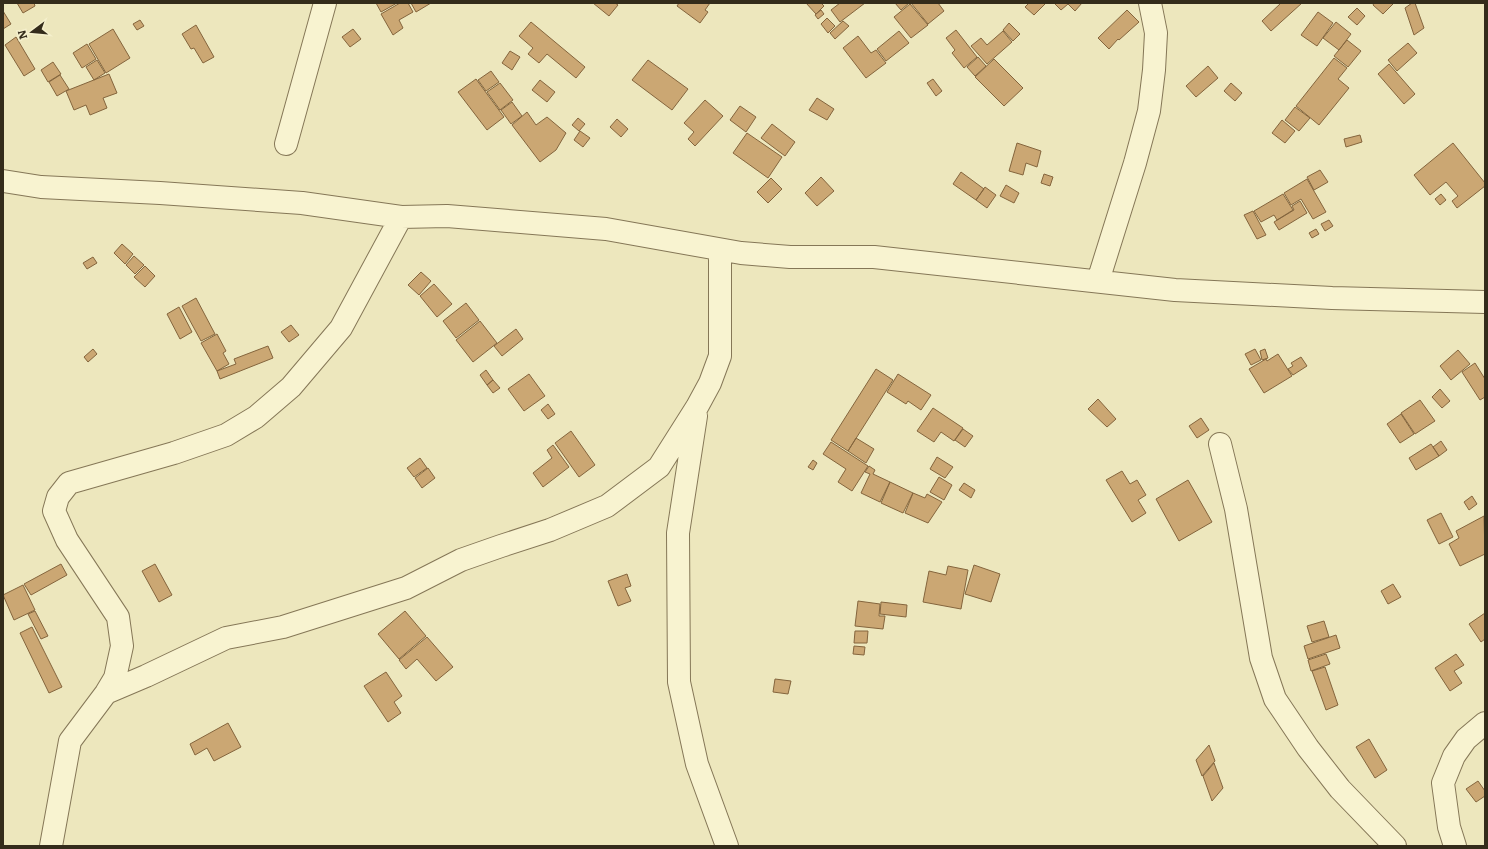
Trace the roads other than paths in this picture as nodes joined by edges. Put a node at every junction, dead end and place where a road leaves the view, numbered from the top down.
1 (325, 3) edge
2 (1150, 3) edge
3 (286, 144) dead end
4 (3, 181) edge
5 (402, 217) junction
6 (720, 250) junction
7 (1098, 281) junction
8 (1485, 302) edge
9 (698, 407) junction
10 (1220, 444) dead end
11 (106, 693) junction
12 (1485, 723) edge
13 (51, 846) edge
14 (726, 846) edge
15 (1395, 846) edge
16 (1455, 846) edge

1 - 3 street
2 - 7 street
4 - 5 street
5 - 6 street
5 - 11 street
6 - 7 street
6 - 9 street
7 - 8 street
9 - 11 street
9 - 14 street
10 - 15 street
11 - 13 street
12 - 16 street

